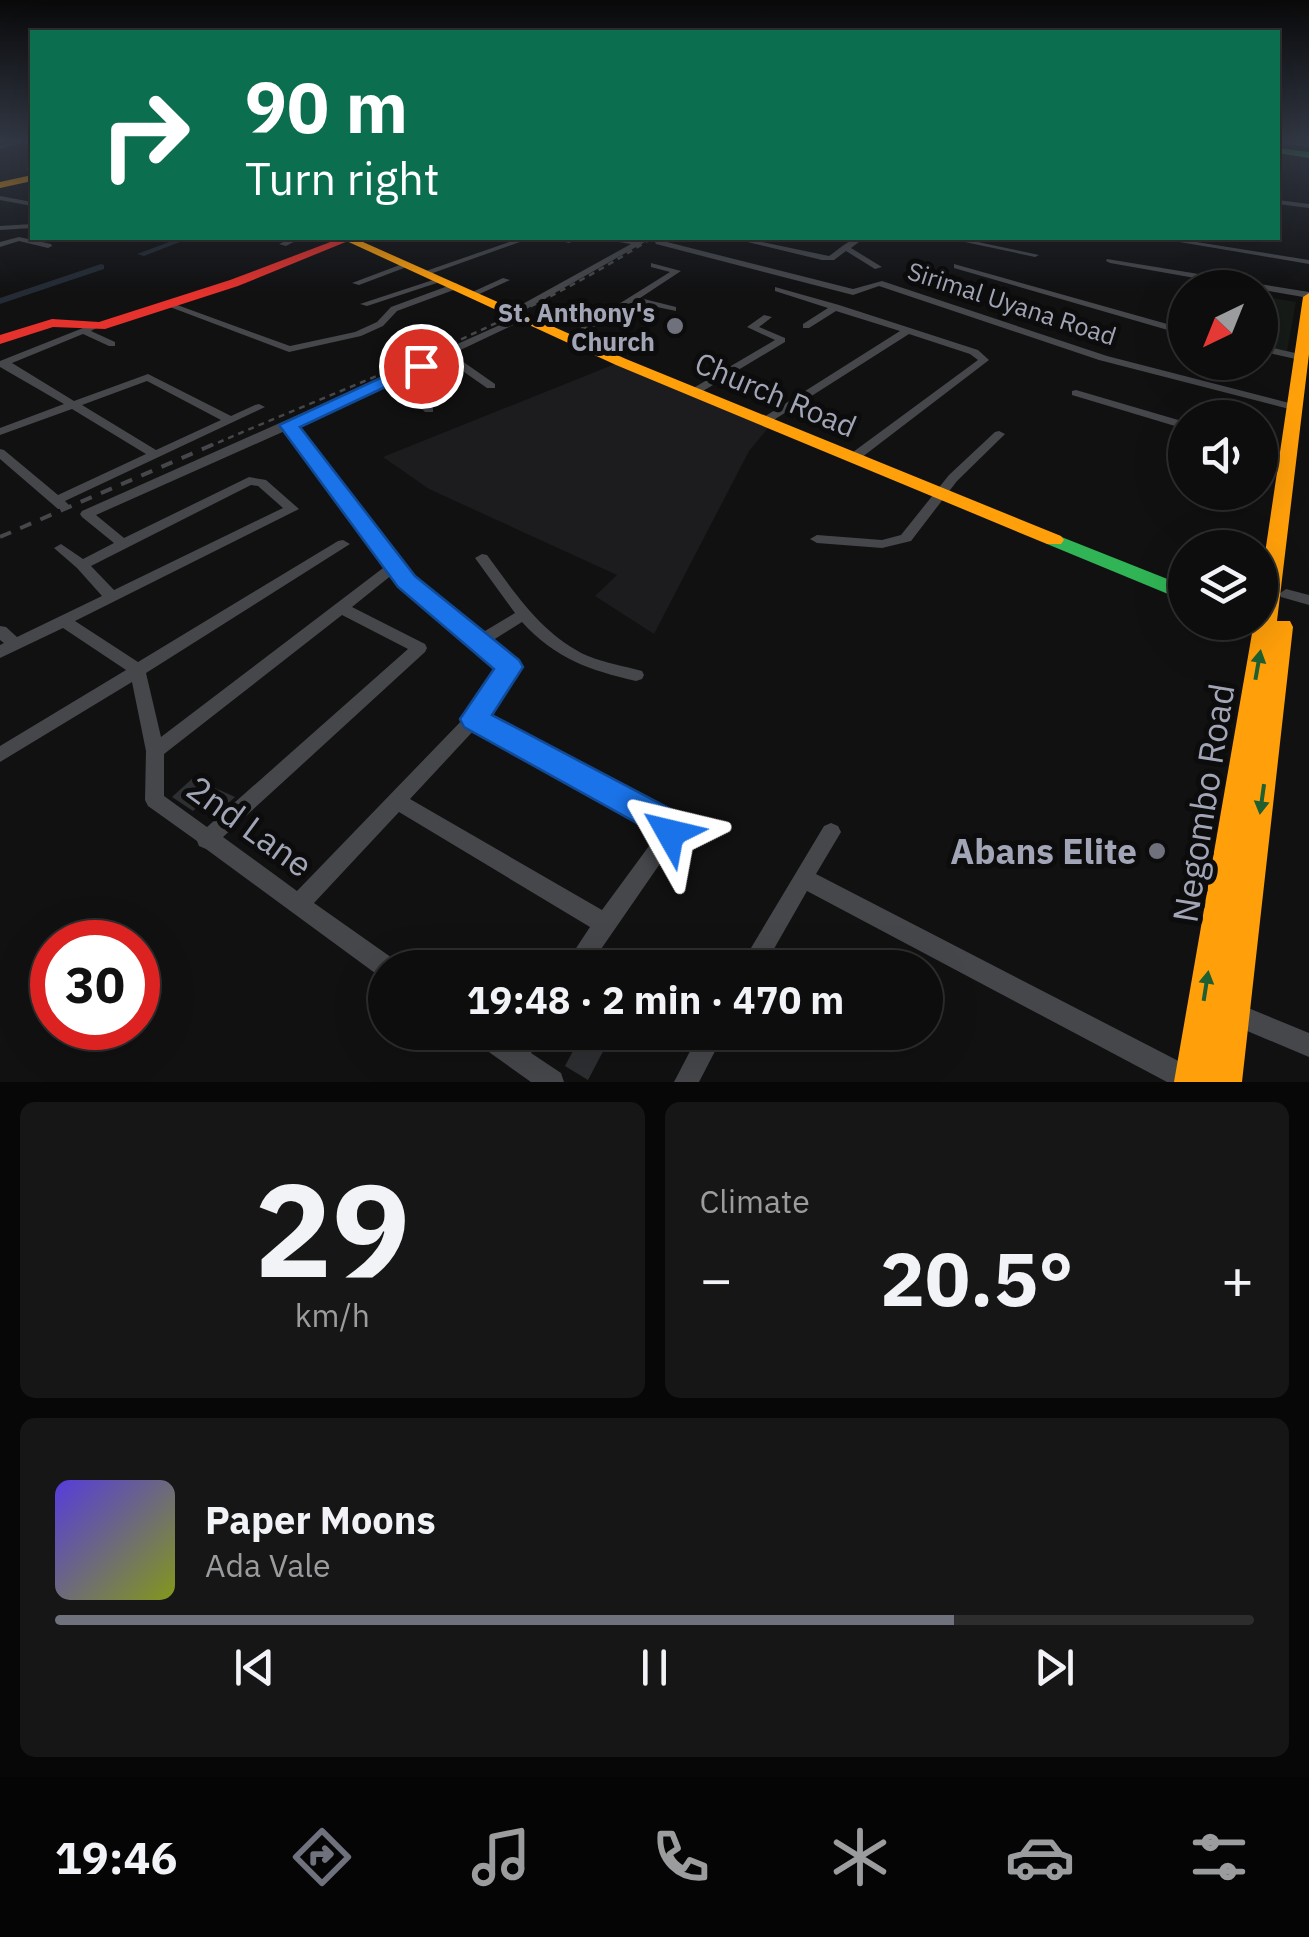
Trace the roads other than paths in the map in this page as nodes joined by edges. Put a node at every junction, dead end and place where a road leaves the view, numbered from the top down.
1 (30, 197) edge
2 (0, 198) edge
3 (15, 201) junction
4 (1280, 202) edge
5 (30, 204) edge
6 (1309, 206) edge
7 (30, 226) edge
8 (0, 228) edge
9 (293, 240) edge
10 (342, 240) edge
11 (351, 240) edge
12 (516, 240) edge
13 (561, 240) edge
14 (653, 240) edge
15 (744, 240) edge
16 (858, 240) edge
17 (960, 240) edge
18 (1172, 240) edge
19 (569, 242) dead end
20 (284, 244) dead end
21 (0, 245) edge
22 (48, 246) dead end
23 (844, 247) junction
24 (1036, 255) dead end
25 (1110, 261) dead end
26 (1309, 262) edge
27 (654, 265) dead end
28 (957, 266) dead end
29 (878, 267) dead end
30 (441, 280) junction
31 (506, 280) dead end
32 (356, 283) dead end
33 (778, 289) dead end
34 (1309, 297) edge
35 (634, 300) junction
36 (166, 304) junction
37 (364, 304) dead end
38 (836, 307) junction
39 (673, 309) dead end
40 (518, 316) junction
41 (767, 317) dead end
42 (806, 326) dead end
43 (1168, 327) edge
44 (88, 329) junction
45 (909, 330) junction
46 (0, 340) edge
47 (569, 340) junction
48 (112, 344) dead end
49 (1278, 352) edge
50 (446, 355) junction
51 (1300, 357) junction
52 (2, 363) edge
53 (396, 377) junction
54 (491, 386) dead end
55 (694, 392) junction
56 (1076, 393) dead end
57 (73, 404) junction
58 (259, 407) dead end
59 (1301, 407) edge
60 (428, 410) dead end
61 (230, 420) junction
62 (766, 420) junction
63 (1168, 421) edge
64 (289, 425) junction
65 (0, 432) edge
66 (999, 434) dead end
67 (0, 452) edge
68 (154, 454) junction
69 (1278, 456) edge
70 (853, 458) junction
71 (1286, 458) junction
72 (943, 495) junction
73 (60, 503) joint
74 (1278, 533) edge
75 (817, 539) dead end
76 (123, 544) junction
77 (342, 544) dead end
78 (60, 548) dead end
79 (482, 558) dead end
80 (82, 565) junction
81 (395, 566) junction
82 (1168, 587) edge
83 (1286, 594) junction
84 (112, 597) junction
85 (1309, 600) edge
86 (340, 608) junction
87 (1278, 609) edge
88 (524, 614) junction
89 (62, 620) junction
90 (0, 632) edge
91 (1266, 640) edge
92 (1267, 640) edge
93 (479, 642) junction
94 (8, 648) edge
95 (136, 669) junction
96 (636, 675) dead end
97 (474, 719) junction
98 (155, 751) junction
99 (0, 754) edge
100 (397, 801) junction
101 (831, 832) dead end
102 (206, 840) junction
103 (803, 878) junction
104 (298, 905) junction
105 (604, 923) junction
106 (586, 950) edge
107 (761, 950) edge
108 (368, 955) edge
109 (1234, 1014) junction
110 (1309, 1045) edge
111 (505, 1050) edge
112 (519, 1050) edge
113 (703, 1050) edge
114 (515, 1057) junction
115 (552, 1082) edge
116 (686, 1082) edge
117 (1192, 1082) edge
118 (1224, 1082) edge

1 - 3 street
2 - 3 street
3 - 5 street
4 - 6 street
7 - 8 street
9 - 20 street
10 - 36 main road
11 - 30 main road, Church Road
12 - 30 street
13 - 19 street
14 - 40 street
14 - 59 street, Sirimal Uyana Road
15 - 23 street
16 - 23 street
17 - 24 street
18 - 26 street
21 - 22 street
23 - 29 street
25 - 34 street
27 - 35 street
28 - 43 street
30 - 31 street
30 - 32 street
30 - 36 street
30 - 37 street
30 - 40 main road, Church Road
33 - 38 street
34 - 51 main road, Negombo Road
35 - 39 street
35 - 47 street
36 - 44 main road
38 - 42 street
38 - 45 street
40 - 47 main road, Church Road
40 - 50 street
41 - 55 street
44 - 46 main road
44 - 48 street
44 - 52 street
45 - 62 street
45 - 70 street
47 - 55 main road, Church Road
49 - 51 street
50 - 53 street
50 - 54 street
51 - 59 main road, Negombo Road
52 - 57 street
53 - 60 street
53 - 64 street
55 - 62 main road, Church Road
56 - 63 street
57 - 61 street
57 - 65 street
57 - 68 street
58 - 61 street
59 - 71 main road, Negombo Road
59 - 83 main road, Negombo Road
61 - 68 street
62 - 70 main road, Church Road
64 - 76 street
64 - 81 street
66 - 72 street
67 - 73 street
68 - 73 street
69 - 71 street
70 - 72 main road, Church Road
71 - 74 main road, Negombo Road
72 - 75 street
72 - 82 main road, Church Road
76 - 80 street
76 - 84 street
77 - 95 street
78 - 80 street
79 - 88 street
80 - 84 street
81 - 86 street
81 - 93 street
83 - 85 street
83 - 87 main road, Negombo Road
84 - 89 street
86 - 98 street
86 - 102 street
88 - 93 street
88 - 96 street
89 - 94 street
89 - 95 street
90 - 94 street
117 -> 91 main road, Negombo Road
92 -> 109 main road, Negombo Road
93 - 97 street
95 - 98 street, 2nd Lane
95 - 99 street
97 - 100 street
97 - 105 street
98 - 102 street, 2nd Lane
100 - 104 street
100 - 105 street
101 - 103 street
102 - 104 street, 2nd Lane
103 - 107 street
103 - 117 street
104 - 108 street, 2nd Lane
105 - 106 street
109 - 110 street
109 - 118 main road, Negombo Road
111 - 114 street
112 - 114 street
113 - 116 street
114 - 115 street

